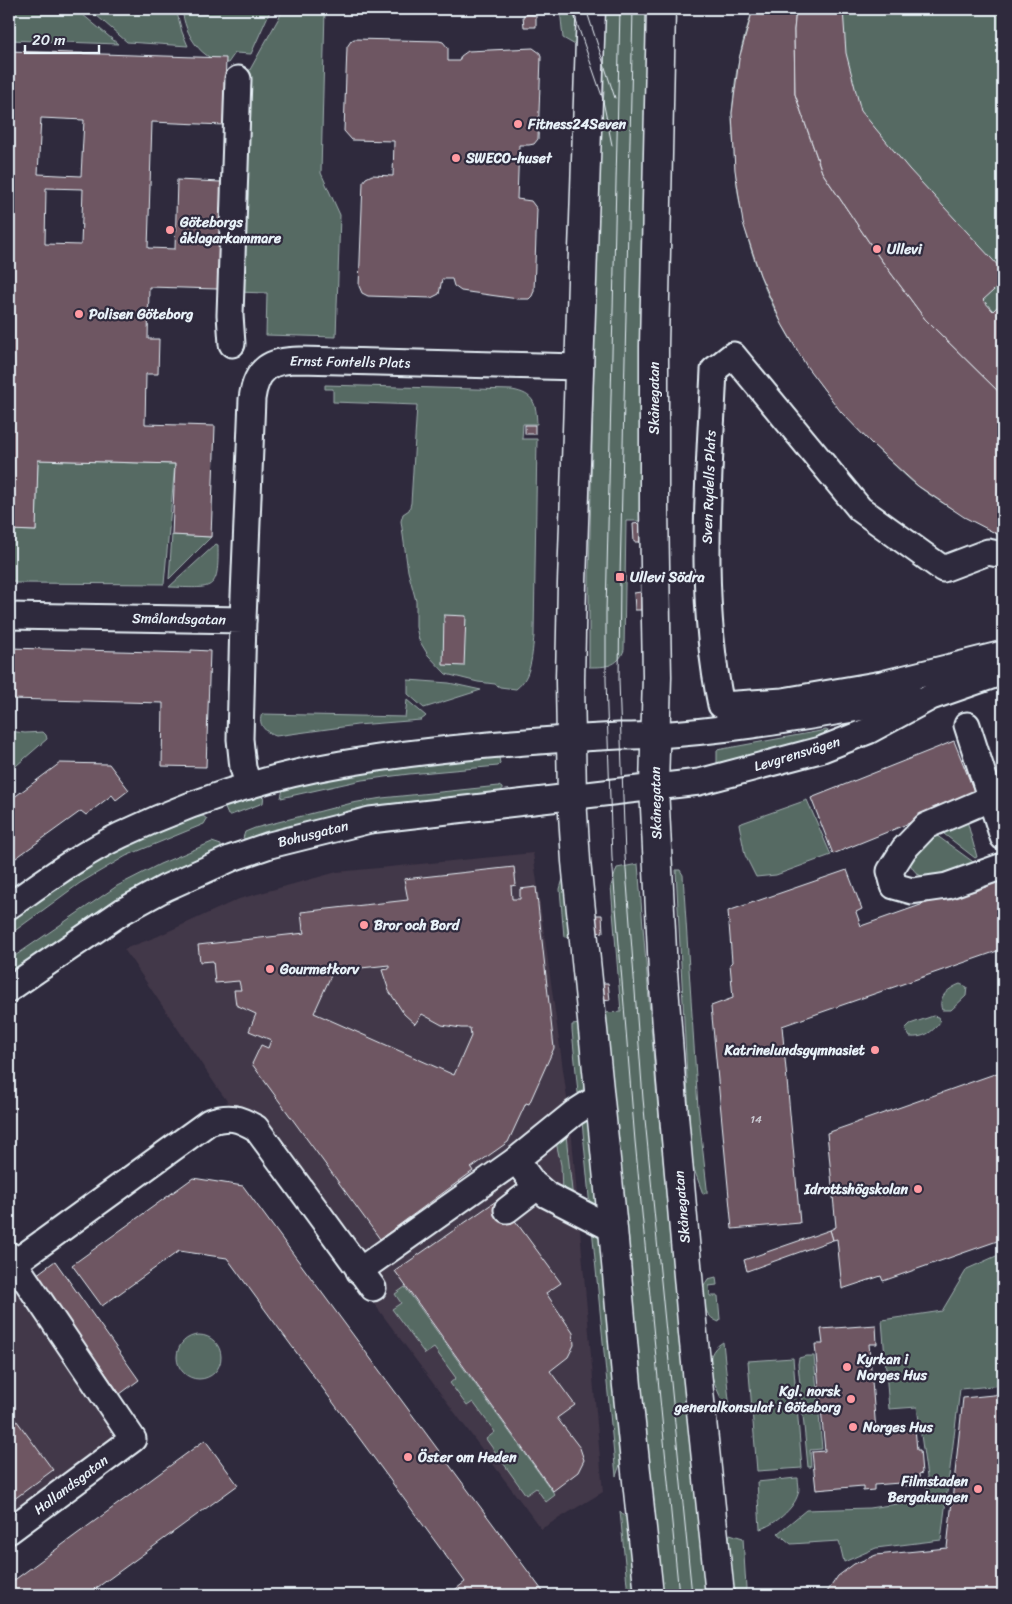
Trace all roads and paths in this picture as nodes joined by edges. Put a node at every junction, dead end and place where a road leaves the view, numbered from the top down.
1 (591, 9) edge
2 (661, 9) edge
3 (238, 79) dead end
4 (232, 344) dead end
5 (579, 367) junction
6 (1003, 556) edge
7 (9, 616) edge
8 (243, 620) junction
9 (1003, 654) edge
10 (1003, 672) edge
11 (931, 697) junction
12 (967, 725) dead end
13 (655, 736) junction
14 (571, 740) junction
15 (249, 786) junction
16 (654, 787) junction
17 (572, 798) junction
18 (989, 798) junction
19 (1003, 837) edge
20 (1003, 866) edge
21 (9, 906) edge
22 (9, 989) edge
23 (599, 1097) junction
24 (516, 1160) junction
25 (537, 1187) junction
26 (507, 1210) dead end
27 (613, 1229) junction
28 (11, 1262) edge
29 (9, 1531) edge
30 (650, 1595) edge
31 (720, 1595) edge

1 - 5 main road
2 - 13 main road, Skånegatan
3 - 4 street
5 - 8 street, Ernst Fontells Plats
5 - 14 main road
6 - 9 street, Sven Rydells Plats
7 - 8 street, Smålandsgatan
8 - 15 street, Smålandsgatan
10 - 11 street, Levgrensvägen
11 - 13 street, Levgrensvägen
11 - 16 street, Levgrensvägen
12 - 18 street
13 - 14 street
13 - 16 main road, Skånegatan
14 - 15 street
14 - 17 main road
15 - 21 street
16 - 17 street, Bohusgatan
16 - 31 main road, Skånegatan
17 - 22 street, Bohusgatan
17 - 23 main road
18 - 19 street
18 - 20 street
23 - 24 street
23 - 27 main road
24 - 25 street
24 - 28 street
25 - 26 street
25 - 27 street
27 - 30 main road
28 - 29 street, Hallandsgatan

